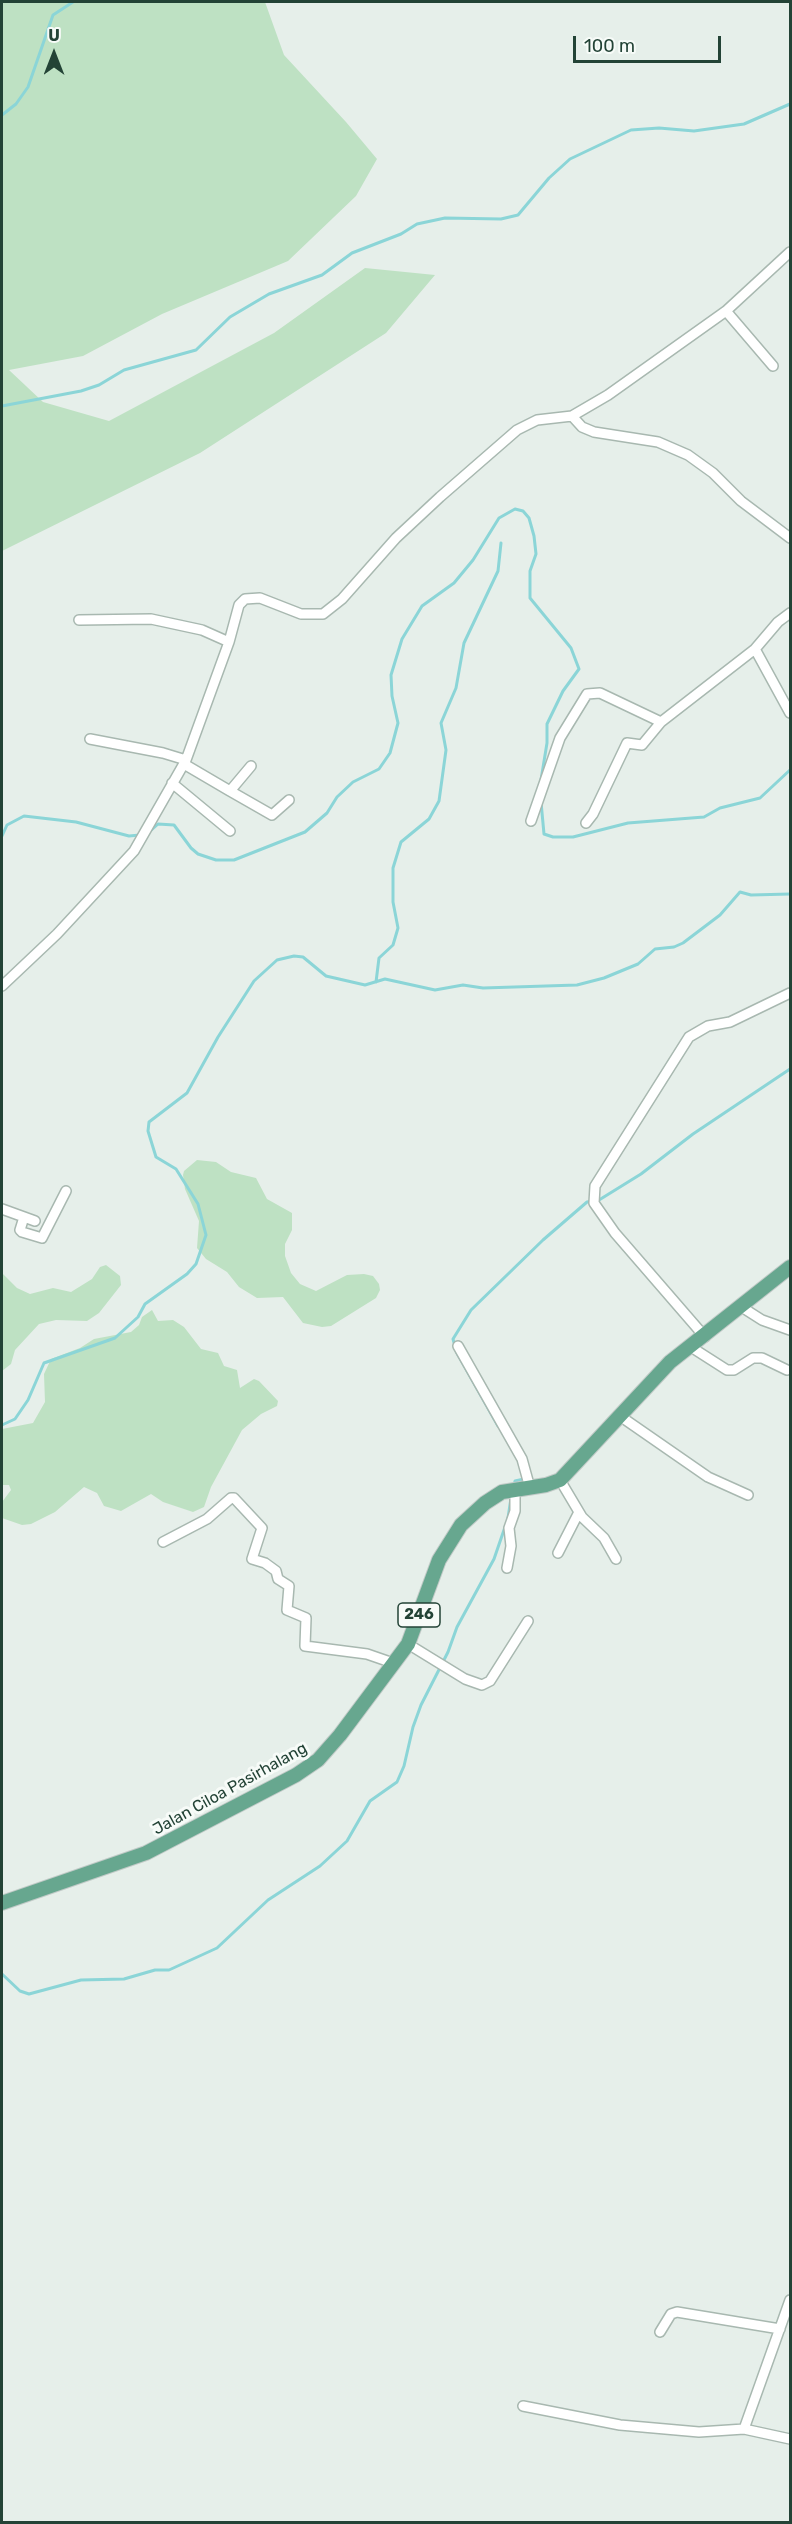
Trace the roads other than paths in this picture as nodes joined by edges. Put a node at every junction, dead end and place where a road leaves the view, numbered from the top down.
1 (790, 252) edge
2 (726, 311) junction
3 (773, 366) dead end
4 (572, 416) junction
5 (790, 538) edge
6 (790, 613) edge
7 (80, 620) dead end
8 (229, 642) junction
9 (755, 649) junction
10 (790, 713) edge
11 (661, 722) junction
12 (90, 739) dead end
13 (185, 762) junction
14 (250, 766) dead end
15 (172, 783) junction
16 (230, 791) junction
17 (289, 800) dead end
18 (531, 821) dead end
19 (586, 823) dead end
20 (230, 831) dead end
21 (2, 986) edge
22 (790, 993) edge
23 (66, 1191) dead end
24 (2, 1209) edge
25 (24, 1217) junction
26 (35, 1221) dead end
27 (790, 1267) edge
28 (740, 1306) junction
29 (790, 1330) edge
30 (705, 1337) junction
31 (458, 1346) dead end
32 (691, 1347) junction
33 (787, 1370) dead end
34 (620, 1416) junction
35 (560, 1480) junction
36 (530, 1488) junction
37 (515, 1489) junction
38 (748, 1495) dead end
39 (579, 1512) junction
40 (163, 1542) dead end
41 (558, 1553) dead end
42 (616, 1559) dead end
43 (507, 1568) dead end
44 (528, 1621) dead end
45 (408, 1644) junction
46 (393, 1663) junction
47 (2, 1903) edge
48 (790, 2300) edge
49 (780, 2329) junction
50 (660, 2332) dead end
51 (523, 2406) dead end
52 (744, 2429) junction
53 (790, 2439) edge

1 - 2 street
2 - 3 street
2 - 4 street
4 - 5 street
4 - 8 street
6 - 9 street
7 - 8 street
8 - 13 street
9 - 10 street
9 - 11 street
11 - 18 street
11 - 19 street
12 - 13 street
13 - 15 street
13 - 16 street
14 - 16 street
15 - 20 street
15 - 21 street
16 - 17 street
22 - 30 street
23 - 25 street
24 - 25 street
25 - 26 street
27 - 28 main road
28 - 29 street
28 - 30 main road
30 - 32 main road
31 - 36 street
32 - 33 street
32 - 34 main road
34 - 35 main road
34 - 38 street
35 - 36 main road, Jalan Ciloa Pasirhalang / 246
35 - 39 street
36 - 37 main road, Jalan Ciloa Pasirhalang / 246
37 - 43 street
37 - 45 main road, Jalan Ciloa Pasirhalang / 246
39 - 41 street
39 - 42 street
40 - 46 street
44 - 45 street
45 - 46 main road, Jalan Ciloa Pasirhalang / 246
46 - 47 main road, Jalan Ciloa Pasirhalang / 246
48 - 49 street
49 - 50 street
49 - 52 street
51 - 52 street
52 - 53 street

